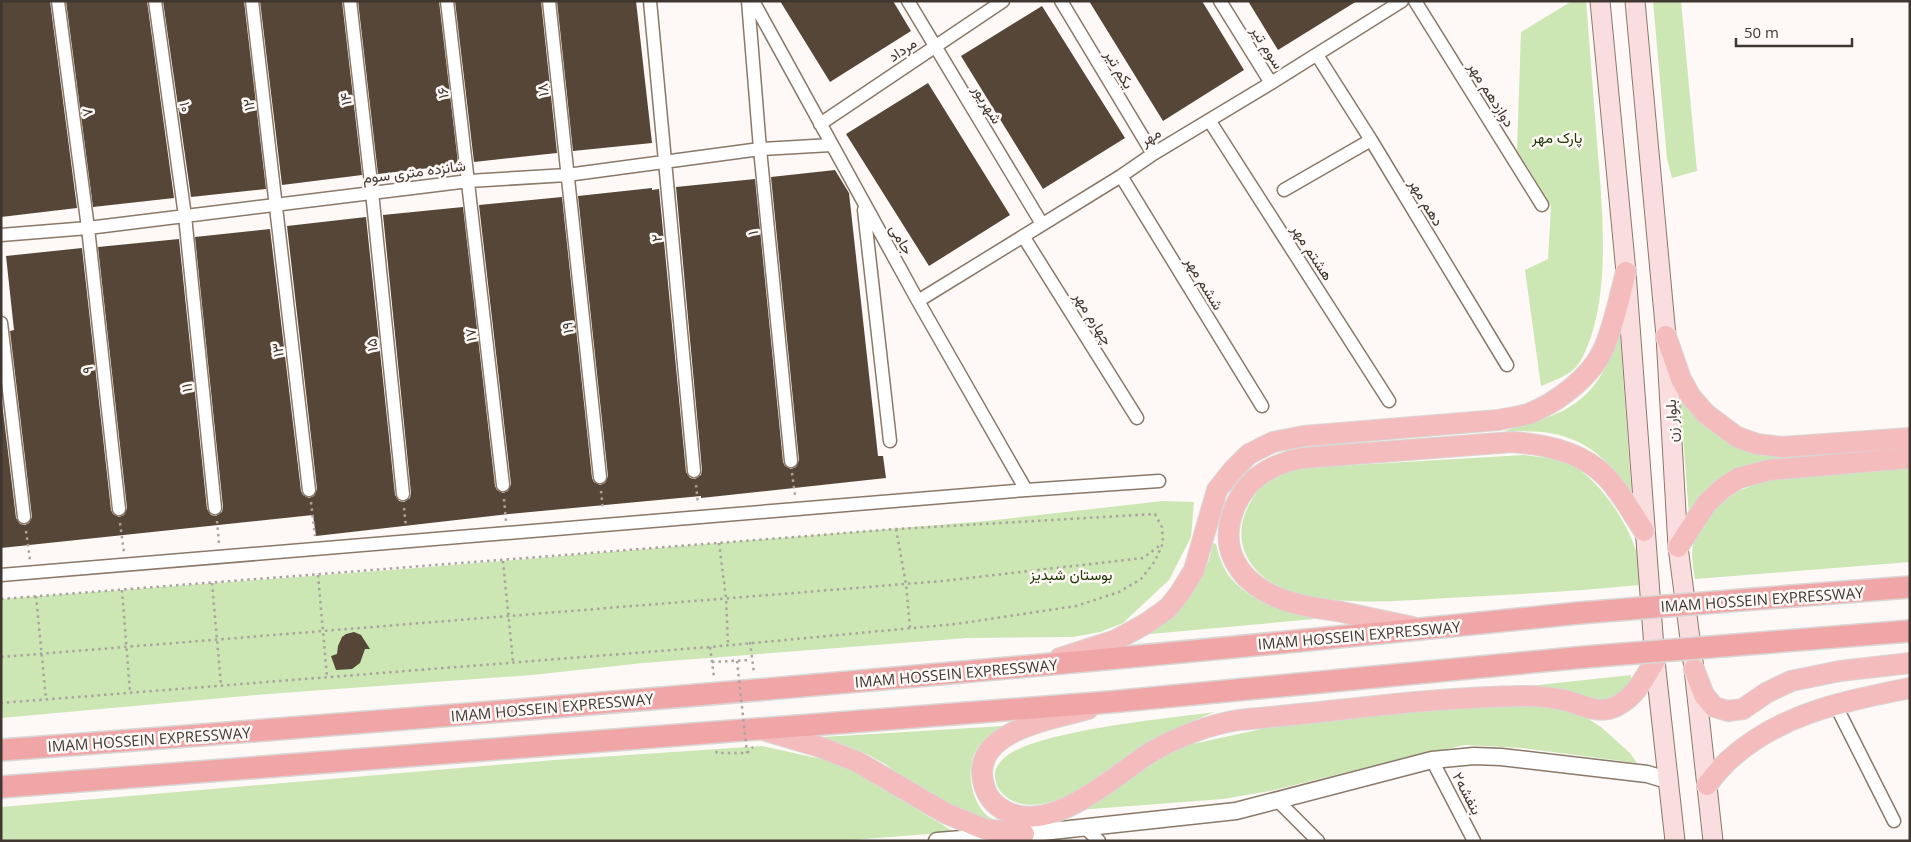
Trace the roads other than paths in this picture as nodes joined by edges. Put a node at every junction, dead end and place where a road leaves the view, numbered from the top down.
1 (58, 1) edge
2 (155, 1) edge
3 (252, 1) edge
4 (350, 1) edge
5 (447, 1) edge
6 (549, 1) edge
7 (650, 1) edge
8 (748, 1) edge
9 (753, 1) edge
10 (908, 1) edge
11 (1003, 1) edge
12 (1061, 1) edge
13 (1220, 1) edge
14 (1402, 1) edge
15 (1415, 1) edge
16 (1600, 1) edge
17 (1635, 1) edge
18 (1386, 5) edge
19 (935, 47) junction
20 (1317, 56) junction
21 (1272, 84) junction
22 (1209, 120) junction
23 (820, 124) junction
24 (1371, 140) junction
25 (831, 145) junction
26 (760, 150) junction
27 (1152, 154) junction
28 (665, 161) junction
29 (567, 174) junction
30 (1121, 176) junction
31 (469, 181) junction
32 (1284, 190) dead end
33 (372, 192) junction
34 (863, 202) junction
35 (1542, 205) dead end
36 (277, 206) junction
37 (185, 216) junction
38 (1042, 224) junction
39 (88, 228) junction
40 (1, 235) edge
41 (1024, 236) junction
42 (1626, 272) junction
43 (918, 302) junction
44 (1, 324) edge
45 (1666, 336) junction
46 (1507, 365) dead end
47 (1389, 401) dead end
48 (1262, 406) dead end
49 (1138, 418) dead end
50 (1910, 438) edge
51 (890, 441) dead end
52 (1910, 458) edge
53 (791, 461) road end
54 (694, 471) road end
55 (600, 477) road end
56 (1159, 481) dead end
57 (502, 485) road end
58 (309, 490) road end
59 (1026, 490) junction
60 (403, 494) road end
61 (215, 508) road end
62 (119, 509) road end
63 (24, 517) road end
64 (1644, 531) junction
65 (1678, 547) junction
66 (1, 575) edge
67 (1910, 587) edge
68 (1422, 630) junction
69 (1910, 631) edge
70 (1655, 661) junction
71 (1910, 662) edge
72 (1032, 666) junction
73 (1694, 668) junction
74 (1910, 688) edge
75 (1110, 702) junction
76 (1835, 704) junction
77 (757, 728) junction
78 (1, 750) edge
79 (1432, 760) junction
80 (1667, 780) junction
81 (1707, 784) junction
82 (1, 788) edge
83 (1277, 800) junction
84 (1894, 821) dead end
85 (1084, 827) junction
86 (1024, 834) junction
87 (937, 841) edge
88 (1099, 841) edge
89 (1318, 841) edge
90 (1474, 841) edge
91 (1675, 841) edge
92 (1713, 841) edge

1 - 39 street, ۸
2 - 37 street, ۱۰
3 - 36 street, ۱۲
4 - 33 street, ۱۴
5 - 31 street, ۱۶
6 - 29 street, ۱۸
7 - 28 street, ۲
8 - 26 street, ۱
9 - 23 street, جامی
10 - 19 street, شهریور
11 - 19 street, مرداد
12 - 27 street, یکم تیر
13 - 21 street, سوم تیر
14 - 18 street, مهر
15 - 35 street, دوازدهم مهر
16 - 42 main road
17 - 45 main road, بلوار زن
18 - 20 street, مهر
19 - 23 street, مرداد
19 - 38 street, شهریور
20 - 21 street, مهر
20 - 24 street, دهم مهر
21 - 22 street, مهر
22 - 27 street, مهر
22 - 47 street, هشتم مهر
23 - 25 street, جامی
24 - 32 street
24 - 46 street, دهم مهر
25 - 26 street, شانزده متری سوم
25 - 34 street, جامی
26 - 28 street, شانزده متری سوم
26 - 53 street, ۱
27 - 30 street, مهر
28 - 29 street, شانزده متری سوم
28 - 54 street, ۲
29 - 31 street, شانزده متری سوم
29 - 55 street, ۱۹
30 - 38 street, مهر
30 - 48 street, ششم مهر
31 - 33 street, شانزده متری سوم
31 - 57 street, ۱۷
33 - 36 street, شانزده متری سوم
33 - 60 street, ۱۵
34 - 43 street, جامی
34 - 51 street
36 - 37 street, شانزده متری سوم
36 - 58 street, ۱۳
37 - 39 street, شانزده متری سوم
37 - 61 street, ۱۱
38 - 41 street, مهر
39 - 40 street, شانزده متری سوم
39 - 62 street, ۹
41 - 43 street, مهر
41 - 49 street, چهارم مهر
42 - 64 main road
42 - 72 main road
43 - 59 street, جامی
44 - 63 street
45 - 50 main road
45 - 65 main road, بلوار زن
52 - 65 main road
56 - 59 street
59 - 66 street
64 - 68 main road
64 - 70 main road
65 - 73 main road, بلوار زن
67 - 68 highway, IMAM HOSSEIN EXPRESSWAY, bridge
68 - 72 highway, IMAM HOSSEIN EXPRESSWAY
69 - 75 highway, bridge
70 - 75 main road
70 - 80 main road
71 - 73 main road
72 - 78 highway, IMAM HOSSEIN EXPRESSWAY
73 - 81 main road, بلوار زن
74 - 76 main road
75 - 77 highway
76 - 81 main road
76 - 84 street
77 - 82 highway
77 - 86 main road
79 - 80 street
79 - 83 street
79 - 90 street, بنفشه۲
80 - 91 main road
81 - 92 main road, بلوار زن
83 - 85 street
83 - 89 street
85 - 86 street
85 - 88 street
86 - 87 street

